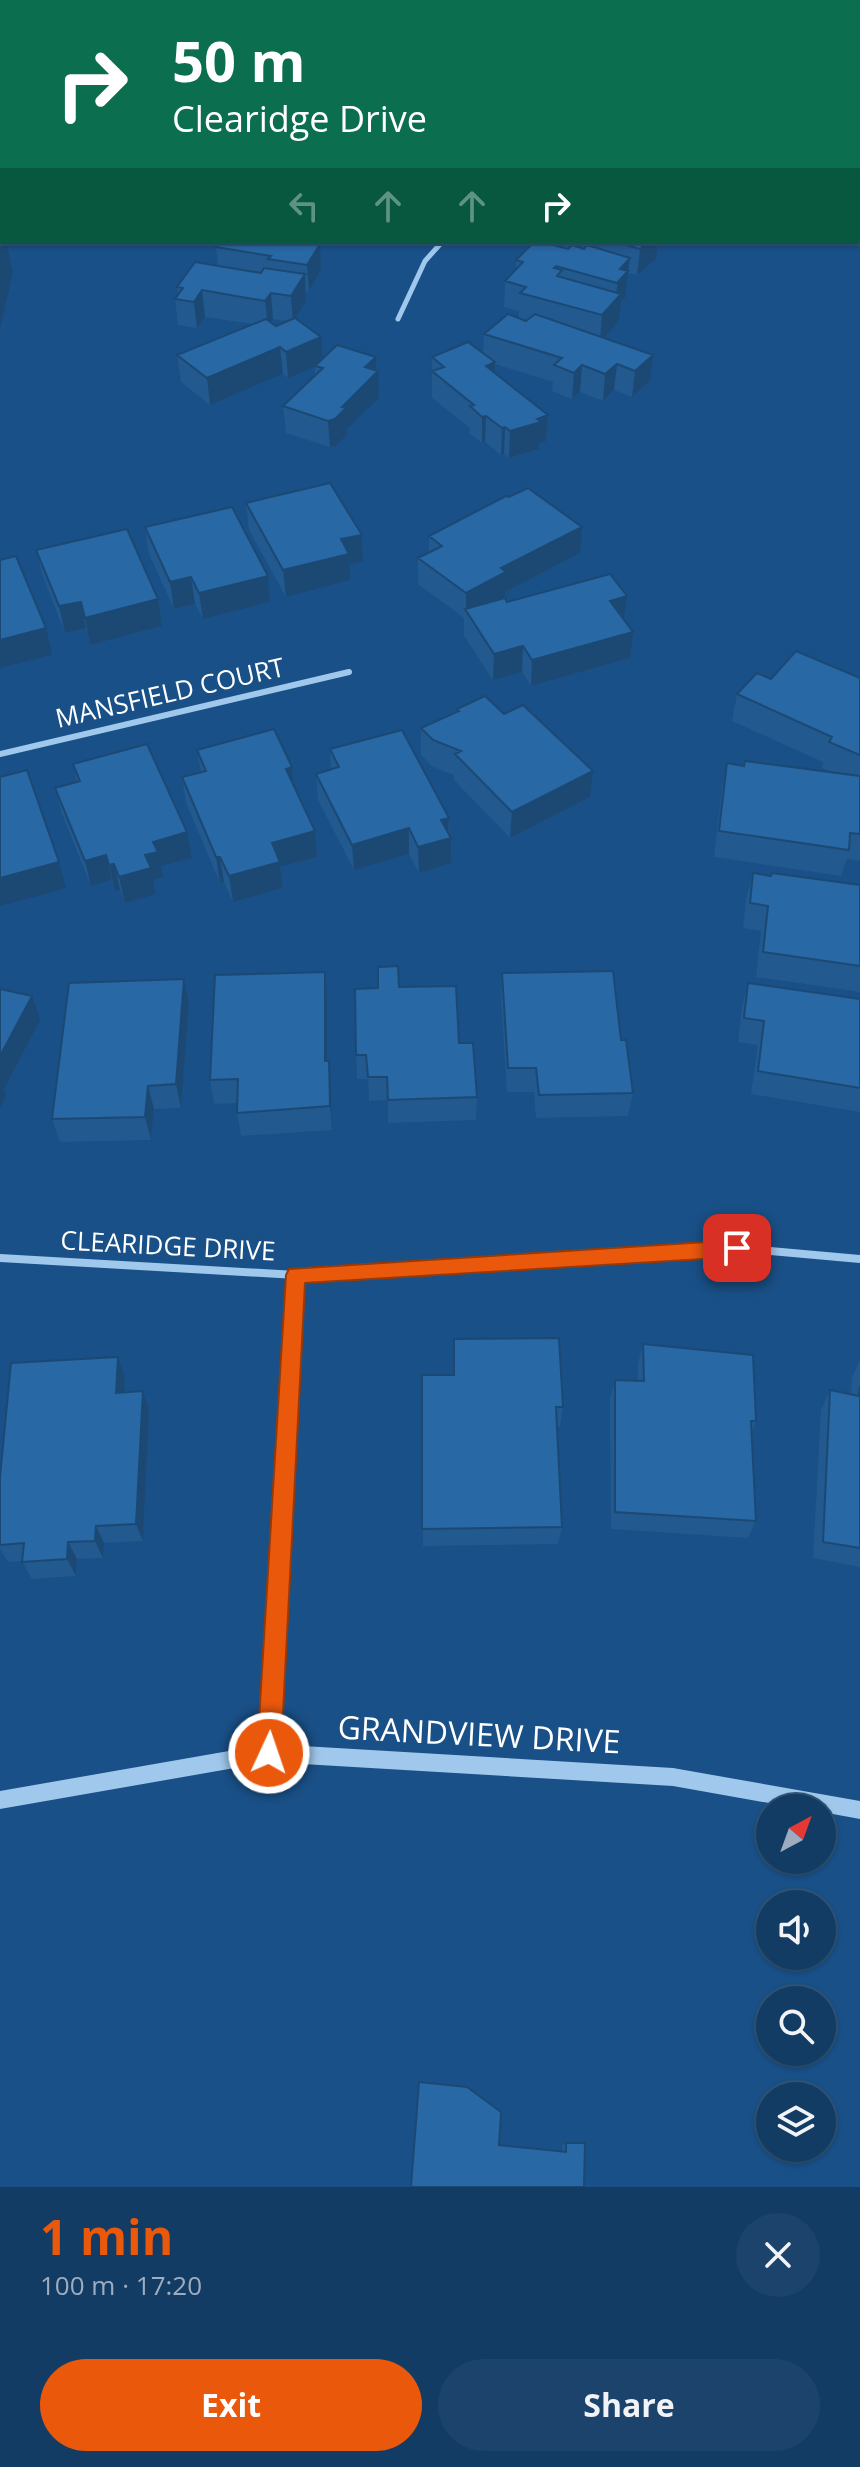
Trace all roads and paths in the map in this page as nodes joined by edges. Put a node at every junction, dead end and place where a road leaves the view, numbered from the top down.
1 (440, 244) edge
2 (398, 319) dead end
3 (349, 672) dead end
4 (0, 754) edge
5 (0, 1258) edge
6 (860, 1259) edge
7 (296, 1275) junction
8 (269, 1753) junction
9 (0, 1800) edge
10 (860, 1810) edge

1 - 2 street
3 - 4 street, MANSFIELD COURT
5 - 7 street, CLEARIDGE DRIVE
6 - 7 street, CLEARIDGE DRIVE
7 - 8 street
8 - 9 street, GRANDVIEW DRIVE
8 - 10 street, GRANDVIEW DRIVE

